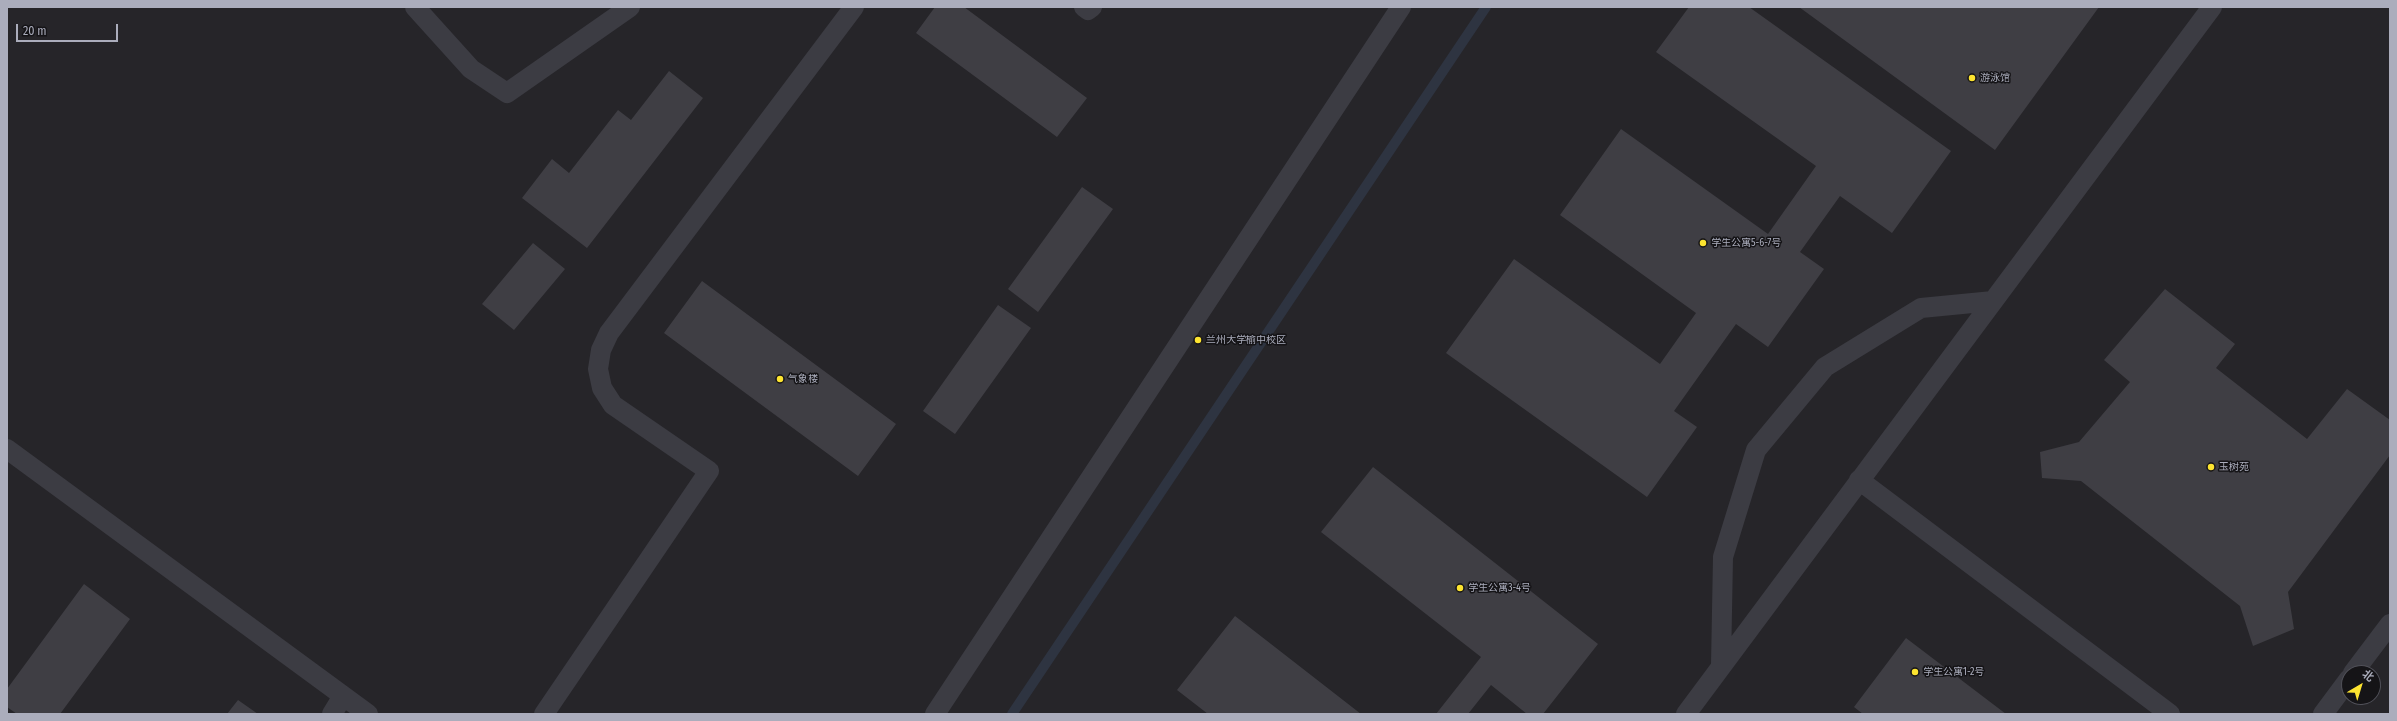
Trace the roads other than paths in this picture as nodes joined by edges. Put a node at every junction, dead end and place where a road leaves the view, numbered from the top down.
1 (416, 7) edge
2 (630, 7) edge
3 (854, 7) edge
4 (1084, 7) edge
5 (1092, 7) edge
6 (1401, 7) edge
7 (2212, 7) edge
8 (1993, 301) junction
9 (7, 449) edge
10 (1859, 480) junction
11 (2390, 624) edge
12 (1721, 665) junction
13 (2359, 665) edge
14 (2341, 690) edge
15 (343, 696) junction
16 (332, 714) edge
17 (368, 714) edge
18 (544, 714) edge
19 (935, 714) edge
20 (1686, 714) edge
21 (2170, 714) edge
22 (2323, 714) edge

1 - 2 lane
3 - 18 lane
4 - 5 lane
6 - 19 lane
7 - 8 lane
8 - 10 lane
8 - 12 lane
9 - 15 lane
10 - 12 lane
10 - 21 lane
11 - 13 lane
12 - 20 lane
14 - 22 lane
15 - 16 lane
15 - 17 lane

